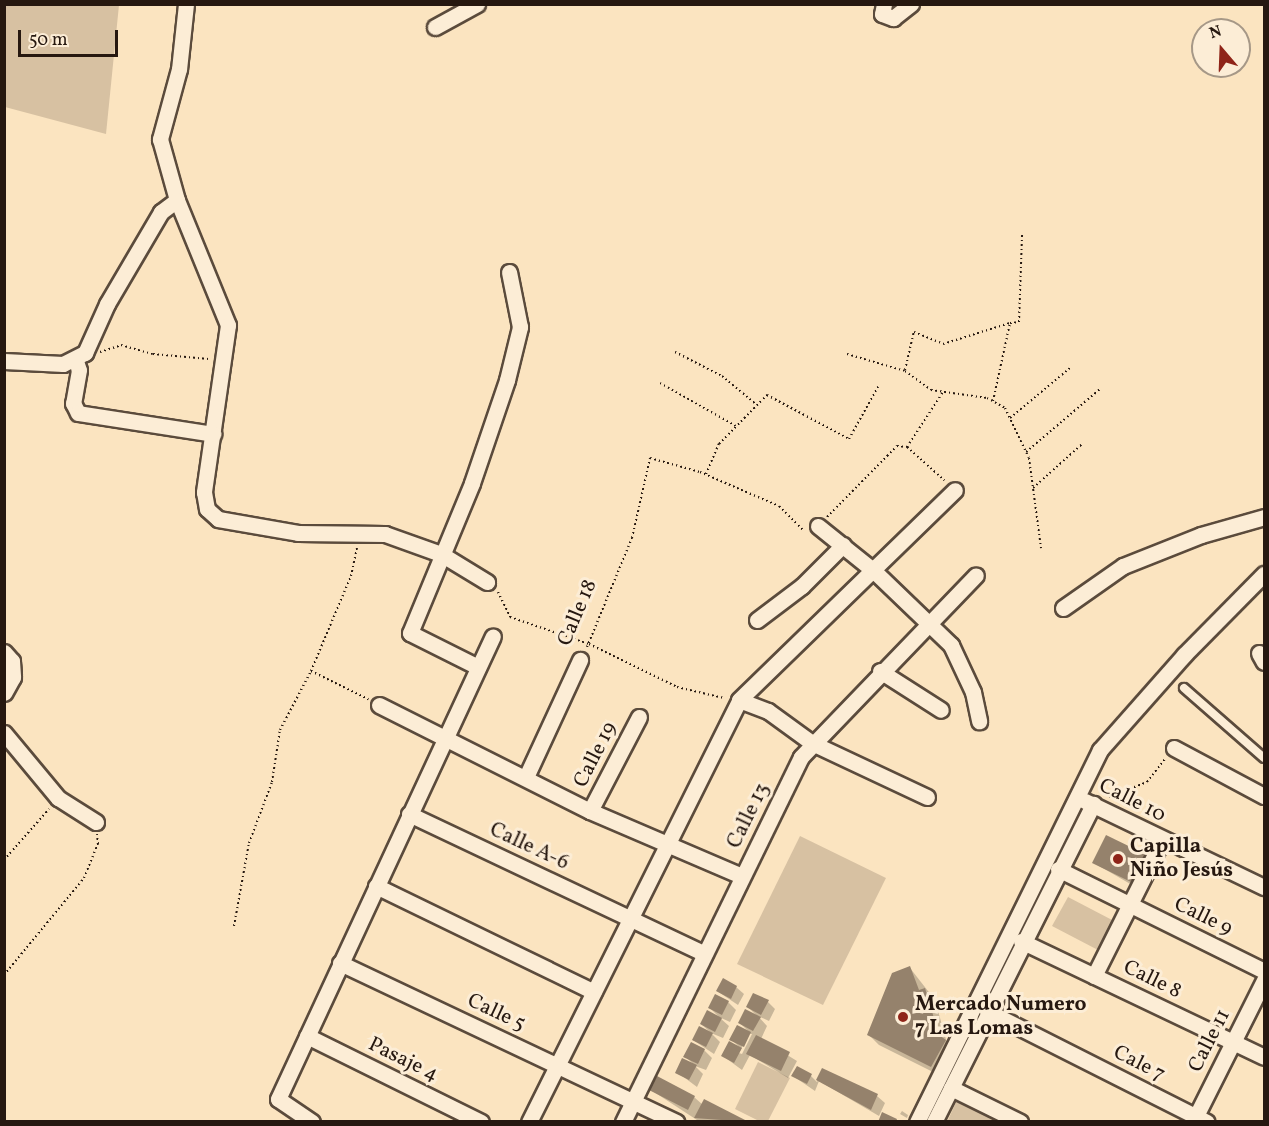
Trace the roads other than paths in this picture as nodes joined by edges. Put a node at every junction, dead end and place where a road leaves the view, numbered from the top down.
1 (186, 4) edge
2 (477, 4) edge
3 (884, 4) edge
4 (911, 4) edge
5 (435, 27) dead end
6 (177, 200) junction
7 (509, 272) dead end
8 (4, 361) edge
9 (76, 361) junction
10 (213, 434) junction
11 (955, 490) road end
12 (1264, 517) edge
13 (818, 526) road end
14 (843, 545) junction
15 (441, 554) junction
16 (874, 571) junction
17 (976, 574) dead end
18 (1264, 574) edge
19 (487, 582) road end
20 (1063, 608) dead end
21 (757, 620) dead end
22 (930, 623) junction
23 (493, 636) dead end
24 (4, 652) edge
25 (580, 660) road end
26 (478, 667) junction
27 (880, 671) junction
28 (1185, 688) dead end
29 (4, 693) edge
30 (739, 700) junction
31 (379, 705) road end
32 (941, 710) dead end
33 (639, 717) dead end
34 (979, 721) dead end
35 (4, 733) edge
36 (444, 737) junction
37 (812, 743) junction
38 (1174, 748) road end
39 (1264, 758) edge
40 (526, 777) junction
41 (1264, 796) edge
42 (927, 797) dead end
43 (1086, 801) junction
44 (590, 811) junction
45 (409, 814) junction
46 (96, 822) road end
47 (1162, 840) junction
48 (667, 846) junction
49 (1058, 869) junction
50 (742, 876) junction
51 (376, 886) junction
52 (1264, 887) edge
53 (1131, 905) junction
54 (632, 918) junction
55 (1021, 941) junction
56 (705, 954) junction
57 (340, 963) junction
58 (1264, 971) edge
59 (1094, 976) junction
60 (1264, 980) edge
61 (594, 992) junction
62 (987, 1011) junction
63 (307, 1036) junction
64 (1233, 1042) junction
65 (1264, 1057) edge
66 (558, 1066) junction
67 (951, 1088) junction
68 (634, 1100) junction
69 (1198, 1120) edge
70 (312, 1122) edge
71 (481, 1122) edge
72 (529, 1122) edge
73 (623, 1122) edge
74 (676, 1122) edge
75 (917, 1122) edge
76 (934, 1122) edge
77 (1020, 1122) edge

1 - 6 street
2 - 5 street
3 - 4 street
6 - 9 street
6 - 10 street
7 - 15 street
8 - 9 street
9 - 10 street
10 - 15 street
11 - 16 street
12 - 20 street
13 - 14 street
14 - 16 street
14 - 21 street
15 - 19 street
15 - 26 street
16 - 22 street
16 - 30 street
17 - 22 street, Calle 13
18 - 43 street
22 - 27 street, Calle 13
22 - 34 street
23 - 26 street
24 - 29 street
25 - 40 street, Calle 18
26 - 36 street
27 - 32 street
27 - 37 street, Calle 13
28 - 39 lane
30 - 37 street
30 - 48 street
31 - 36 street
33 - 44 street, Calle 19
35 - 46 street
36 - 40 street
36 - 45 street
37 - 42 street
37 - 50 street, Calle 13
38 - 41 street
40 - 44 street
43 - 47 street, Calle 10
43 - 49 street
43 - 75 street
44 - 48 street
45 - 51 street
45 - 54 street, Calle A-6
47 - 52 street, Calle 10
47 - 53 street
48 - 50 street
48 - 54 street
49 - 53 street, Calle 9
49 - 55 street
50 - 56 street, Calle 13
51 - 57 street
51 - 61 street
53 - 58 street, Calle 9
53 - 59 street
54 - 56 street, Calle A-6
54 - 61 street
55 - 59 street, Calle 8
55 - 62 street
56 - 68 street, Calle 13
57 - 63 street
57 - 66 street, Calle 5
59 - 64 street, Calle 8
60 - 64 street, Calle 11
61 - 66 street
62 - 67 street
62 - 69 street, Cale 7
63 - 70 street
63 - 71 street, Pasaje 4
64 - 65 street, Calle 8
64 - 69 street, Calle 11
66 - 68 street, Calle 5
66 - 72 street
67 - 76 street
67 - 77 street
68 - 73 street, Calle 13
68 - 74 street, Calle 5

